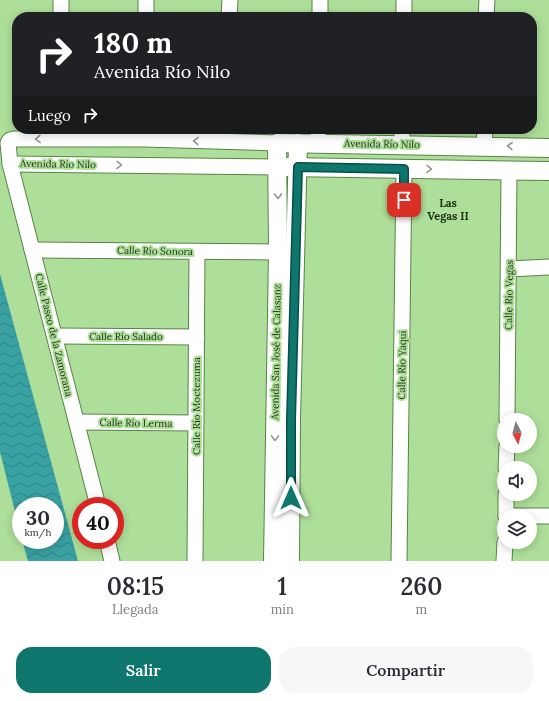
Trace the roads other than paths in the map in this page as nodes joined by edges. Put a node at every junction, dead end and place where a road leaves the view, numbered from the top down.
1 (61, 0) edge
2 (146, 0) edge
3 (230, 0) edge
4 (320, 0) edge
5 (404, 0) edge
6 (487, 0) edge
7 (61, 12) edge
8 (146, 12) edge
9 (229, 12) edge
10 (320, 12) edge
11 (404, 12) edge
12 (486, 12) edge
13 (59, 134) edge
14 (144, 134) edge
15 (228, 135) edge
16 (318, 136) edge
17 (402, 136) edge
18 (484, 137) edge
19 (277, 142) junction
20 (298, 143) junction
21 (549, 148) edge
22 (10, 164) junction
23 (278, 167) junction
24 (298, 167) junction
25 (404, 169) junction
26 (509, 170) junction
27 (549, 171) edge
28 (32, 250) junction
29 (198, 252) junction
30 (278, 252) junction
31 (549, 267) edge
32 (509, 269) junction
33 (55, 336) junction
34 (197, 337) junction
35 (507, 413) edge
36 (77, 422) junction
37 (196, 423) junction
38 (96, 497) edge
39 (537, 516) edge
40 (549, 516) edge
41 (109, 549) edge
42 (505, 549) edge
43 (112, 561) edge
44 (195, 561) edge
45 (273, 561) edge
46 (290, 561) edge
47 (399, 561) edge
48 (504, 561) edge

1 - 7 street
2 - 8 street
3 - 9 street
4 - 10 street
5 - 11 street
6 - 12 street
13 - 14 street, Avenida Río Nilo
13 -> 22 street, Avenida Río Nilo
15 -> 14 street, Avenida Río Nilo
15 - 19 street, Avenida Río Nilo
16 - 17 street, Avenida Río Nilo
16 - 20 street, Avenida Río Nilo
17 - 18 street, Avenida Río Nilo
21 -> 18 street, Avenida Río Nilo
19 - 20 street, Avenida Río Nilo
19 - 23 street, Avenida San José de Calasanz
20 - 24 street, Avenida San José de Calasanz
22 -> 23 street, Avenida Río Nilo
22 - 28 street, Calle Paseo de la Zamorana
23 - 24 street, Avenida Río Nilo
23 -> 30 street, Avenida San José de Calasanz
24 - 25 street, Avenida Río Nilo
24 - 46 street, Avenida San José de Calasanz
25 -> 26 street, Avenida Río Nilo
25 - 47 street, Calle Río Yaqui
26 - 27 street, Avenida Río Nilo
26 - 32 street, Calle Río Vegas
28 - 29 street, Calle Río Sonora
28 - 33 street, Calle Paseo de la Zamorana
29 - 30 street, Calle Río Sonora
29 - 34 street, Calle Río Moctezuma
30 -> 45 street, Avenida San José de Calasanz
31 - 32 street
32 - 35 street, Calle Río Vegas
33 - 34 street, Calle Río Salado
33 - 36 street, Calle Paseo de la Zamorana
34 - 37 street, Calle Río Moctezuma
36 - 37 street, Calle Río Lerma
36 - 38 street, Calle Paseo de la Zamorana
37 - 44 street, Calle Río Moctezuma
39 - 40 street
41 - 43 street
42 - 48 street

